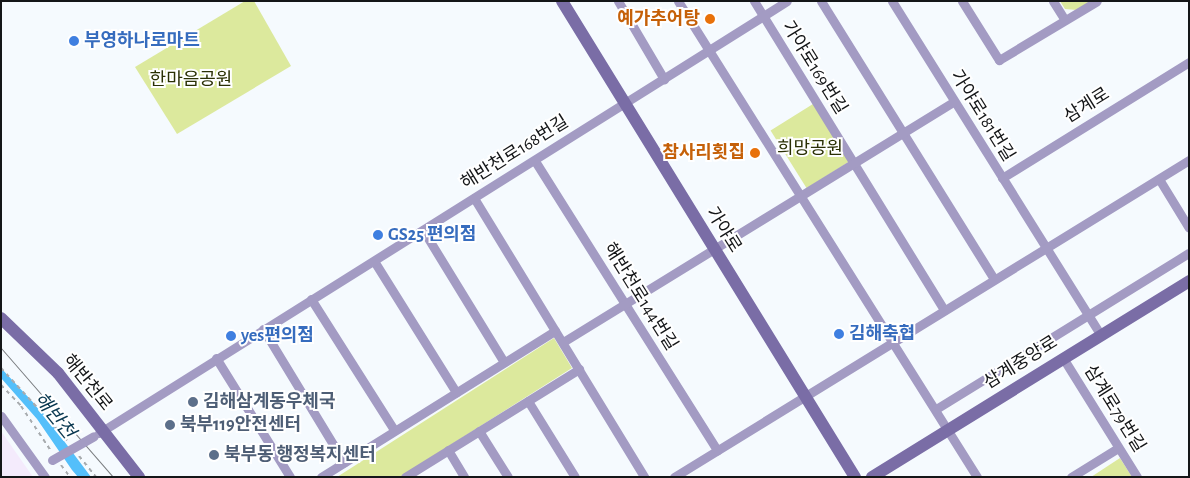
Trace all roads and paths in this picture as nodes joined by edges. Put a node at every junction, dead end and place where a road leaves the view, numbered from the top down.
1 (562, 1) edge
2 (618, 1) edge
3 (678, 1) edge
4 (754, 1) edge
5 (787, 1) edge
6 (821, 1) edge
7 (892, 1) edge
8 (962, 1) edge
9 (1053, 1) edge
10 (1098, 1) edge
11 (763, 16) junction
12 (1065, 20) junction
13 (708, 51) junction
14 (1189, 62) edge
15 (664, 78) junction
16 (954, 101) junction
17 (624, 103) junction
18 (901, 132) junction
19 (1189, 160) edge
20 (535, 161) junction
21 (853, 162) junction
22 (1002, 178) junction
23 (1159, 178) junction
24 (800, 197) junction
25 (474, 198) junction
26 (1189, 228) edge
27 (423, 230) junction
28 (714, 248) junction
29 (1045, 248) junction
30 (1189, 252) edge
31 (374, 260) junction
32 (994, 279) junction
33 (1189, 281) edge
34 (311, 299) junction
35 (625, 304) junction
36 (944, 310) junction
37 (1089, 315) junction
38 (1, 318) edge
39 (263, 329) junction
40 (555, 331) junction
41 (1101, 335) junction
42 (563, 342) junction
43 (891, 342) junction
44 (216, 358) junction
45 (1063, 358) junction
46 (504, 362) junction
47 (1, 368) edge
48 (579, 369) junction
49 (1, 385) edge
50 (456, 392) junction
51 (804, 395) junction
52 (528, 401) junction
53 (936, 409) junction
54 (1, 416) edge
55 (948, 429) junction
56 (394, 430) junction
57 (480, 430) junction
58 (98, 433) junction
59 (67, 440) dead end
60 (1118, 448) junction
61 (448, 450) junction
62 (717, 450) junction
63 (79, 455) dead end
64 (55, 459) junction
65 (344, 462) junction
66 (38, 468) junction
67 (421, 473) edge
68 (45, 477) edge
69 (70, 477) edge
70 (96, 477) edge
71 (139, 477) edge
72 (290, 477) edge
73 (322, 477) edge
74 (405, 477) edge
75 (464, 477) edge
76 (508, 477) edge
77 (575, 477) edge
78 (644, 477) edge
79 (674, 477) edge
80 (854, 477) edge
81 (872, 477) edge
82 (977, 477) edge
83 (1071, 477) edge
84 (1137, 477) edge

1 - 17 main road, 가야로
2 - 15 street
3 - 13 street
4 - 11 street, 가야로169번길
5 - 11 street, 해반천로168번길
6 - 18 street
7 - 16 street, 가야로181번길
8 - 12 street
9 - 12 street
10 - 12 street
11 - 13 street, 해반천로168번길
11 - 21 street, 가야로169번길
13 - 15 street, 해반천로168번길
13 - 24 street
14 - 22 street, 삼계로
15 - 17 street, 해반천로168번길
16 - 18 street
16 - 22 street, 가야로181번길
17 - 20 street, 해반천로168번길
17 - 28 main road, 가야로
18 - 21 street
18 - 32 street
19 - 23 street
20 - 25 street, 해반천로168번길
20 - 35 street, 해반천로144번길
21 - 24 street
21 - 36 street
22 - 29 street, 가야로181번길
23 - 26 street
23 - 29 street
24 - 28 street
24 - 43 street
25 - 27 street, 해반천로168번길
25 - 40 street
27 - 31 street, 해반천로168번길
27 - 46 street
28 - 35 street
28 - 51 main road, 가야로
29 - 32 street
29 - 37 street, 가야로181번길
30 - 37 street
31 - 34 street, 해반천로168번길
31 - 50 street
32 - 36 street
33 - 41 main road, 삼계중앙로
34 - 39 street, 해반천로168번길
34 - 56 street
35 - 42 street
35 - 62 street, 해반천로144번길
36 - 43 street
37 - 41 street, 가야로181번길
37 - 53 street
38 - 58 main road, 해반천로
39 - 44 street, 해반천로168번길
39 - 65 street
40 - 42 street
40 - 46 street
41 - 45 main road, 삼계중앙로
42 - 48 street
43 - 51 street
43 - 53 street
44 - 58 street, 해반천로168번길
44 - 72 street
45 - 55 main road, 삼계중앙로
45 - 60 street, 삼계로79번길
46 - 50 street
47 - 59 path
48 - 52 street
48 - 78 street
49 - 64 path
50 - 56 street
51 - 62 street
51 - 80 main road, 가야로
52 - 57 street
52 - 77 street
53 - 55 street
54 - 66 street
55 - 81 main road, 삼계중앙로
55 - 82 street
56 - 65 street
57 - 61 street
57 - 76 street
58 - 64 street, 해반천로168번길, bridge
58 - 71 main road, 해반천로
60 - 83 street
60 - 84 street, 삼계로79번길
61 - 67 street
61 - 75 street
62 - 79 street
63 - 70 path
64 - 66 street, 해반천로168번길
64 - 69 path
65 - 73 street
66 - 68 street
67 - 74 street

